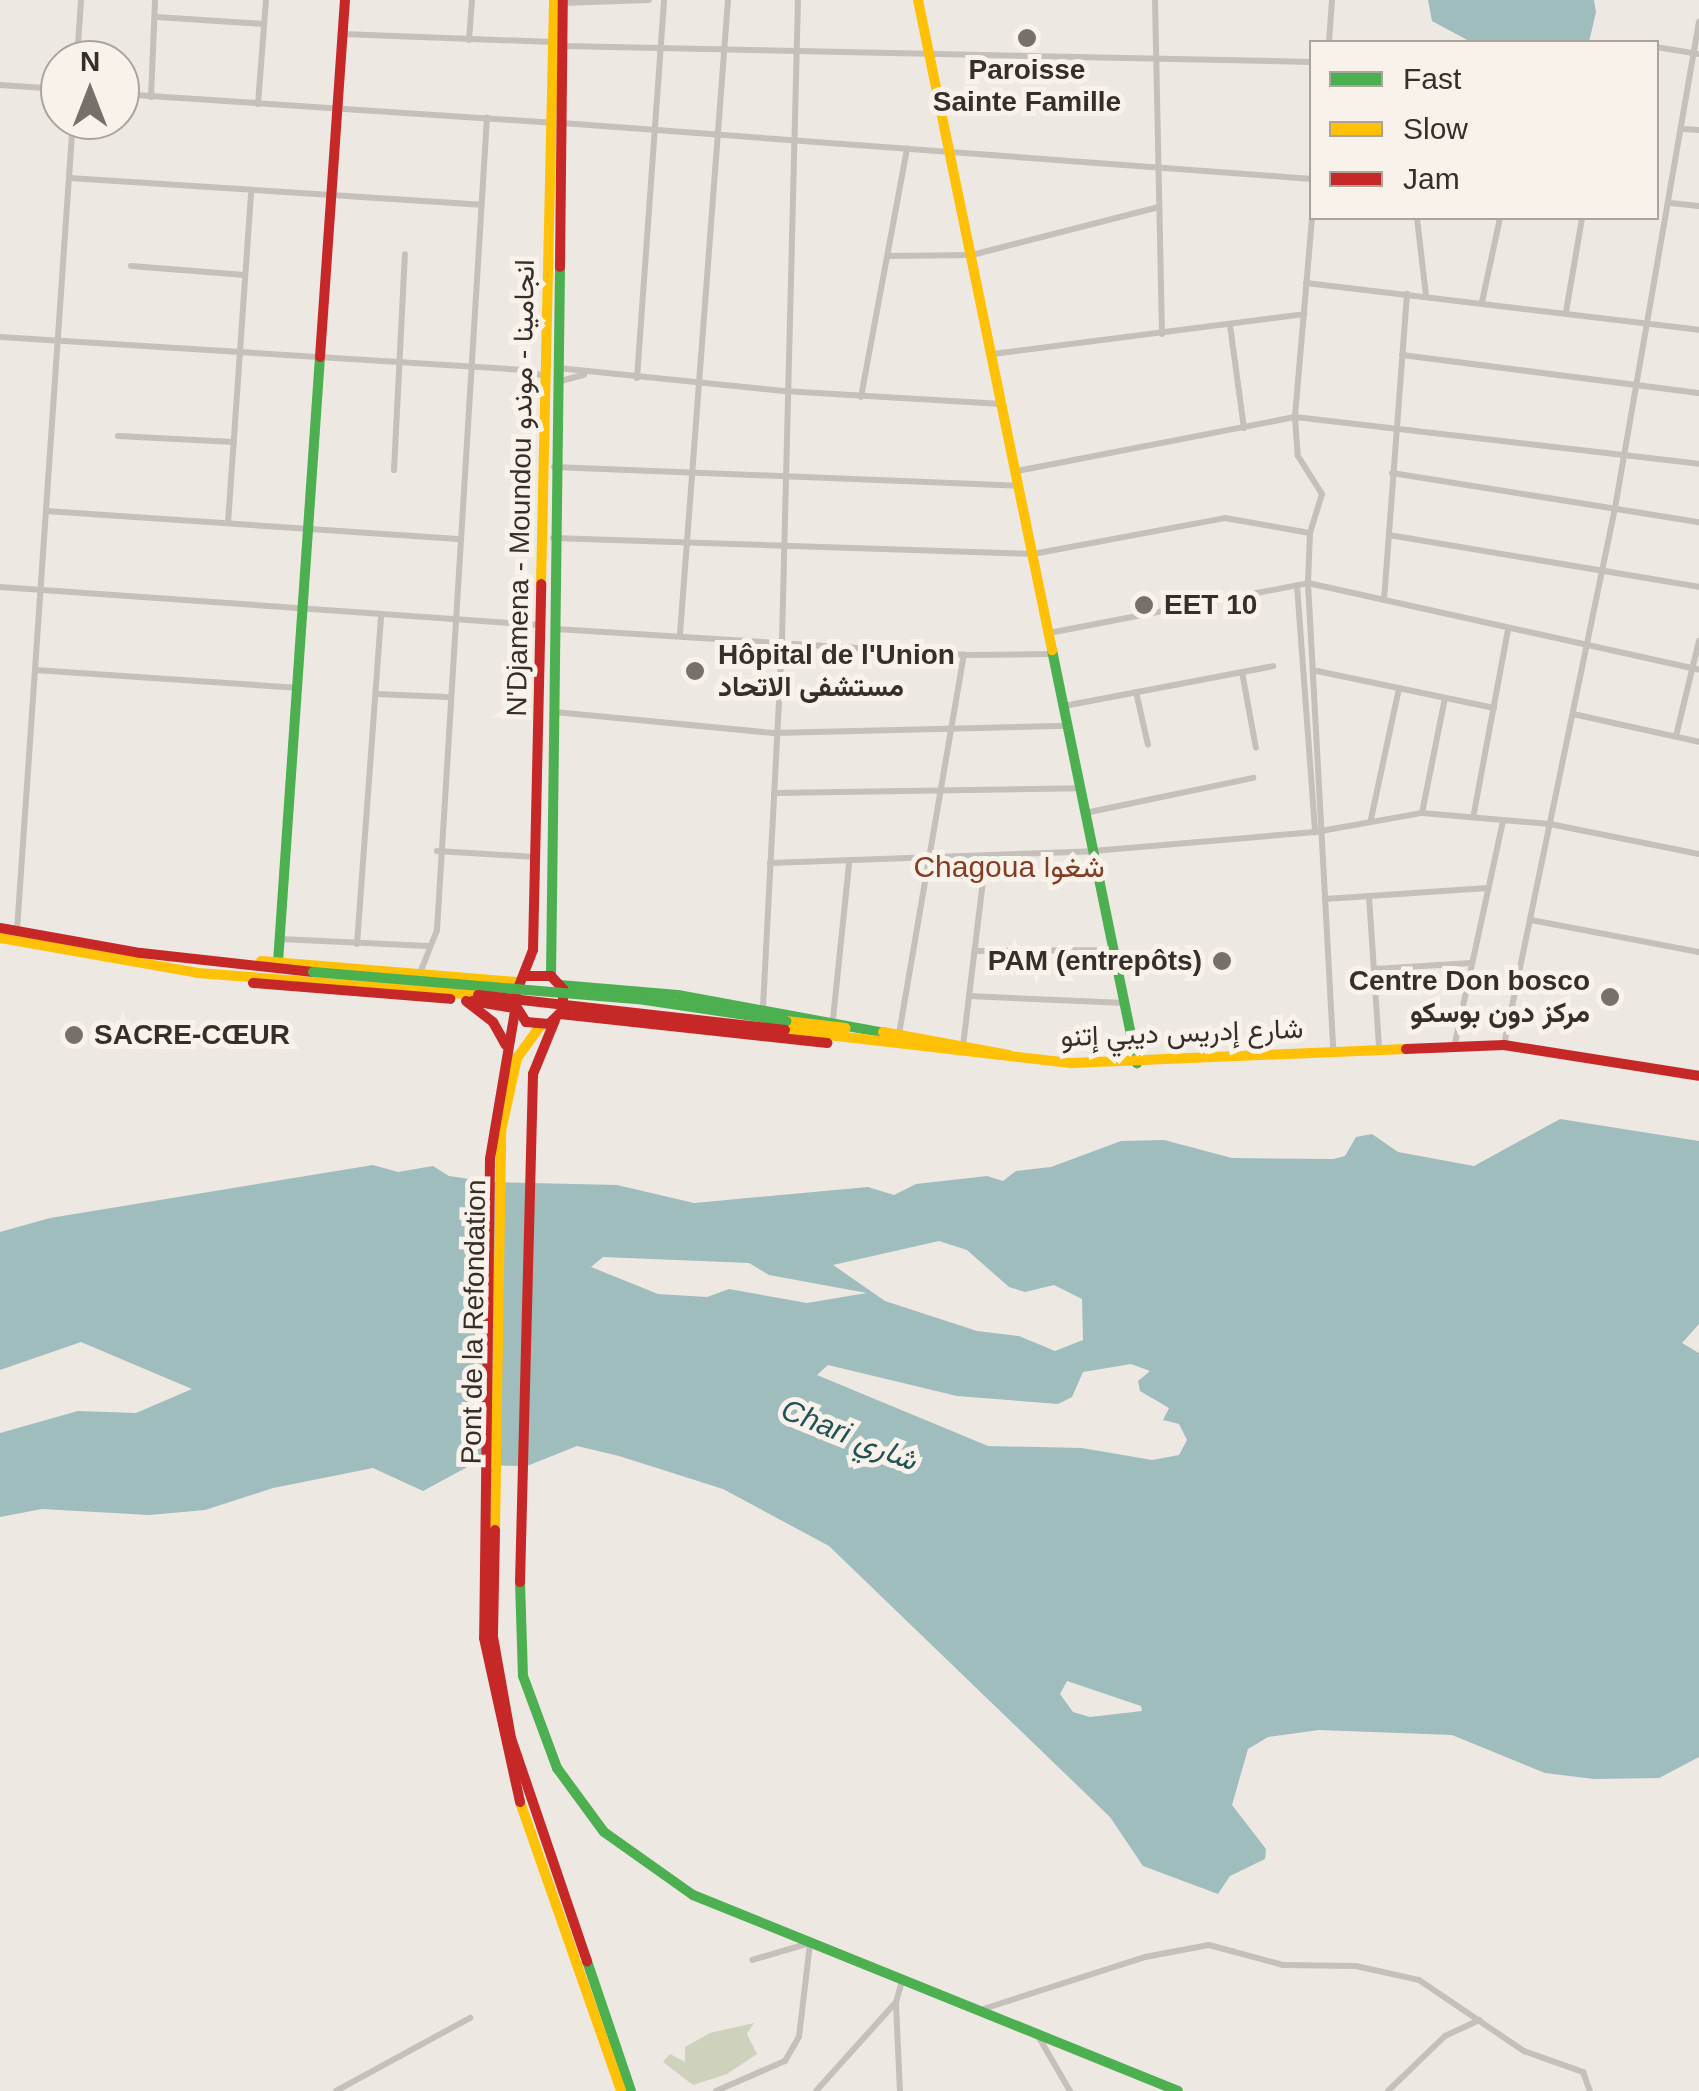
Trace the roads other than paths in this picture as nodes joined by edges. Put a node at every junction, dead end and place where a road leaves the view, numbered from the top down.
1 (81, 0) edge
2 (155, 0) edge
3 (266, 0) edge
4 (345, 0) edge
5 (472, 0) edge
6 (649, 0) edge
7 (664, 0) edge
8 (728, 0) edge
9 (798, 0) edge
10 (918, 0) edge
11 (1155, 0) edge
12 (1332, 0) edge
13 (560, 1) edge
14 (156, 17) junction
15 (1699, 21) edge
16 (264, 24) junction
17 (343, 34) junction
18 (78, 40) edge
19 (470, 40) junction
20 (1329, 40) edge
21 (557, 44) junction
22 (1659, 48) edge
23 (660, 50) junction
24 (726, 51) junction
25 (798, 52) junction
26 (1697, 54) edge
27 (931, 55) junction
28 (1157, 60) junction
29 (1309, 62) edge
30 (0, 85) edge
31 (40, 88) edge
32 (140, 95) edge
33 (151, 96) junction
34 (258, 104) junction
35 (336, 110) junction
36 (487, 118) junction
37 (556, 123) junction
38 (654, 128) junction
39 (1683, 129) junction
40 (1699, 130) edge
41 (718, 133) junction
42 (72, 140) edge
43 (795, 141) junction
44 (907, 148) junction
45 (950, 150) junction
46 (1158, 167) junction
47 (69, 178) junction
48 (1309, 179) edge
49 (250, 191) junction
50 (330, 195) junction
51 (1670, 203) junction
52 (482, 206) junction
53 (1699, 206) edge
54 (1159, 207) junction
55 (1312, 220) edge
56 (1417, 220) edge
57 (1500, 220) edge
58 (1582, 220) edge
59 (405, 254) dead end
60 (888, 256) junction
61 (972, 256) junction
62 (131, 266) dead end
63 (245, 274) junction
64 (1306, 283) junction
65 (1407, 294) junction
66 (1426, 296) junction
67 (1482, 302) junction
68 (1566, 312) junction
69 (1304, 314) junction
70 (1648, 323) junction
71 (1230, 325) junction
72 (1699, 330) edge
73 (1162, 334) junction
74 (0, 337) edge
75 (58, 341) junction
76 (240, 352) junction
77 (993, 354) junction
78 (1402, 354) junction
79 (320, 358) junction
80 (399, 363) junction
81 (553, 365) junction
82 (470, 367) junction
83 (524, 370) junction
84 (585, 375) junction
85 (637, 378) junction
86 (552, 379) junction
87 (700, 384) junction
88 (1637, 386) junction
89 (784, 392) junction
90 (1699, 393) edge
91 (861, 396) junction
92 (1004, 404) junction
93 (1296, 417) junction
94 (1395, 426) junction
95 (1244, 428) junction
96 (118, 436) dead end
97 (234, 442) junction
98 (1625, 453) junction
99 (1699, 464) edge
100 (553, 467) junction
101 (394, 470) dead end
102 (692, 471) junction
103 (1017, 471) junction
104 (1392, 474) junction
105 (784, 477) junction
106 (1020, 486) junction
107 (1615, 508) junction
108 (46, 512) junction
109 (1699, 522) edge
110 (228, 523) junction
111 (308, 530) junction
112 (1310, 533) junction
113 (1389, 535) junction
114 (552, 538) junction
115 (458, 539) junction
116 (687, 541) junction
117 (782, 546) junction
118 (1033, 554) junction
119 (1604, 566) junction
120 (1308, 583) junction
121 (1297, 584) junction
122 (1699, 587) edge
123 (0, 588) edge
124 (40, 590) junction
125 (1384, 600) junction
126 (302, 608) junction
127 (382, 614) junction
128 (453, 618) junction
129 (546, 626) junction
130 (1508, 630) junction
131 (1048, 633) junction
132 (680, 634) junction
133 (782, 639) junction
134 (1699, 641) edge
135 (1589, 646) junction
136 (1053, 654) junction
137 (964, 656) junction
138 (1273, 666) dead end
139 (1696, 669) edge
140 (35, 670) junction
141 (1316, 670) junction
142 (1242, 672) junction
143 (296, 688) junction
144 (1399, 688) junction
145 (1136, 692) junction
146 (376, 694) junction
147 (447, 698) junction
148 (1445, 698) junction
149 (1064, 706) junction
150 (1494, 708) junction
151 (550, 712) junction
152 (1573, 714) junction
153 (1068, 726) junction
154 (950, 729) junction
155 (774, 733) junction
156 (1676, 736) junction
157 (1699, 742) edge
158 (1321, 743) junction
159 (1310, 744) junction
160 (1148, 745) dead end
161 (1256, 748) dead end
162 (1253, 778) dead end
163 (940, 788) junction
164 (1080, 788) junction
165 (774, 794) junction
166 (1085, 813) junction
167 (1474, 813) junction
168 (1422, 814) junction
169 (1372, 819) junction
170 (1504, 821) junction
171 (1550, 824) junction
172 (1325, 830) junction
173 (1315, 832) junction
174 (437, 851) junction
175 (1093, 851) junction
176 (1699, 854) edge
177 (986, 856) junction
178 (535, 857) junction
179 (926, 859) junction
180 (770, 863) junction
181 (849, 864) junction
182 (1488, 888) junction
183 (1369, 896) junction
184 (1325, 899) junction
185 (1530, 920) junction
186 (0, 928) edge
187 (17, 932) junction
188 (0, 938) edge
189 (279, 938) junction
190 (358, 944) junction
191 (428, 946) junction
192 (1114, 950) junction
193 (975, 951) junction
194 (1699, 952) edge
195 (210, 962) junction
196 (278, 962) junction
197 (1471, 963) junction
198 (1374, 970) junction
199 (198, 973) junction
200 (420, 973) junction
201 (551, 976) junction
202 (313, 977) junction
203 (523, 979) junction
204 (560, 985) junction
205 (970, 996) junction
206 (465, 1000) junction
207 (1125, 1003) junction
208 (764, 1007) junction
209 (514, 1009) junction
210 (558, 1017) junction
211 (833, 1019) junction
212 (541, 1025) junction
213 (898, 1034) junction
214 (884, 1039) junction
215 (1455, 1043) junction
216 (506, 1045) junction
217 (1504, 1045) junction
218 (963, 1046) junction
219 (1379, 1046) junction
220 (1333, 1048) junction
221 (1024, 1059) junction
222 (1136, 1062) junction
223 (1699, 1076) edge
224 (495, 1159) junction
225 (488, 1486) junction
226 (810, 1943) junction
227 (752, 1960) dead end
228 (902, 1980) junction
229 (896, 2002) junction
230 (979, 2010) junction
231 (470, 2018) dead end
232 (1480, 2020) junction
233 (1036, 2034) junction
234 (336, 2091) edge
235 (621, 2091) edge
236 (631, 2091) edge
237 (716, 2091) edge
238 (816, 2091) edge
239 (900, 2091) edge
240 (1070, 2091) edge
241 (1178, 2091) edge
242 (1388, 2091) edge
243 (1590, 2091) edge

1 - 18 street
2 - 14 street
3 - 16 street
4 - 17 main road
5 - 19 street
6 - 13 street
7 - 23 street
8 - 24 street
9 - 25 street
10 - 27 main road
11 - 28 street
12 - 20 street
13 - 21 main road, N'Djamena - Moundou انجامينا - موندو
13 - 21 main road, N'Djamena - Moundou انجامينا - موندو
14 - 16 street
14 - 33 street
15 - 26 street
16 - 34 street
17 - 19 street
17 - 35 main road
19 - 21 street
21 - 23 street
21 - 37 main road, N'Djamena - Moundou انجامينا - موندو
22 - 26 street
23 - 24 street
23 - 38 street
24 - 25 street
24 - 41 street
25 - 27 street
25 - 43 street
26 - 39 street
27 - 28 street
27 - 45 main road
28 - 29 street
28 - 46 street
30 - 31 street
32 - 33 street
33 - 34 street
34 - 35 street
35 - 36 street
35 - 50 main road
36 - 37 street
36 - 52 street
37 - 38 street
37 - 81 main road, N'Djamena - Moundou انجامينا - موندو
38 - 41 street
38 - 85 street
39 - 40 street
39 - 51 street
41 - 43 street
41 - 87 street
42 - 47 street
43 - 44 street
43 - 89 street
44 - 45 street
44 - 60 street
45 - 46 street
45 - 61 main road
46 - 48 street
46 - 54 street
47 - 49 street
47 - 75 street
49 - 50 street
49 - 63 street
50 - 52 street
50 - 79 main road
51 - 53 street
51 - 70 street
52 - 82 street
54 - 61 street
54 - 73 street
55 - 64 street
56 - 66 street
57 - 67 street
58 - 68 street
59 - 80 street
60 - 61 street
60 - 91 street
61 - 77 main road
62 - 63 street
63 - 76 street
64 - 65 street
64 - 69 street
65 - 66 street
65 - 78 street
66 - 67 street
67 - 68 street
68 - 70 street
69 - 71 street
69 - 93 street
70 - 72 street
70 - 88 street
71 - 73 street
71 - 95 street
73 - 77 street
74 - 75 street
75 - 76 street
75 - 108 street
76 - 79 street
76 - 97 street
77 - 92 main road
78 - 88 street
78 - 94 street
79 - 80 street
79 - 111 main road
80 - 82 street
80 - 101 street
81 - 83 street
81 - 84 street
81 - 86 main road, N'Djamena - Moundou انجامينا - موندو
82 - 83 street
82 - 115 street
83 - 86 street
84 - 85 street
84 - 86 street
85 - 87 street
86 - 100 main road, N'Djamena - Moundou انجامينا - موندو
86 - 129 main road, N'Djamena - Moundou انجامينا - موندو
87 - 89 street
87 - 102 street
88 - 90 street
88 - 98 street
89 - 91 street
89 - 105 street
91 - 92 street
92 - 103 main road
93 - 94 street
93 - 95 street
93 - 112 street
94 - 98 street
94 - 104 street
95 - 103 street
96 - 97 street
97 - 110 street
98 - 99 street
98 - 107 street
100 - 102 street
100 - 114 main road, N'Djamena - Moundou انجامينا - موندو
102 - 105 street
102 - 116 street
103 - 106 main road
104 - 107 street
104 - 113 street
105 - 106 street
105 - 117 street
106 - 118 main road
107 - 109 street
107 - 119 street
108 - 110 street
108 - 124 street
110 - 111 street
111 - 115 street
111 - 126 main road
112 - 118 street
112 - 120 street
113 - 119 street
113 - 125 street
114 - 116 street
114 - 129 main road, N'Djamena - Moundou انجامينا - موندو
115 - 128 street
116 - 117 street
116 - 132 street
117 - 118 street
117 - 133 street
118 - 131 main road
119 - 122 street
119 - 135 street
120 - 121 street
120 - 125 street
120 - 141 street
121 - 131 street
121 - 159 street
123 - 124 street
124 - 126 street
124 - 140 street
125 - 130 street
126 - 127 street
126 - 143 main road
127 - 128 street
127 - 146 street
128 - 129 street
128 - 147 street
129 - 132 street
129 - 151 main road, N'Djamena - Moundou انجامينا - موندو
129 - 178 main road, N'Djamena - Moundou انجامينا - موندو
130 - 135 street
130 - 150 street
131 - 136 main road
132 - 133 street
133 - 137 street
133 - 155 street
134 - 139 street
135 - 139 street
135 - 152 street
136 - 137 street
136 - 149 main road
137 - 154 street
138 - 142 street
139 - 156 street
140 - 143 street
140 - 187 street
141 - 144 street
141 - 158 street
142 - 145 street
142 - 161 street
143 - 189 main road
144 - 148 street
144 - 169 street
145 - 149 street
145 - 160 street
146 - 147 street
146 - 190 street
147 - 174 street
148 - 150 street
148 - 168 street
149 - 153 main road
150 - 167 street
151 - 155 street
151 - 201 main road, N'Djamena - Moundou انجامينا - موندو
152 - 156 street
152 - 171 street
153 - 154 street
153 - 164 main road
154 - 155 street
154 - 163 street
155 - 165 street
156 - 157 street
158 - 159 street
158 - 172 street
159 - 173 street
162 - 166 street
163 - 164 street
163 - 165 street
163 - 179 street
164 - 166 main road
165 - 180 street
166 - 175 main road
167 - 168 street
167 - 170 street
168 - 169 street
169 - 172 street
170 - 171 street
170 - 182 street
171 - 176 street
171 - 185 street
172 - 173 street
172 - 184 street
173 - 175 street
174 - 178 street
174 - 191 street
175 - 177 street
175 - 192 main road
177 - 179 street
177 - 193 street
178 - 203 main road, N'Djamena - Moundou انجامينا - موندو
179 - 181 street
179 - 213 street
180 - 181 street
180 - 208 street
181 - 211 street
182 - 183 street
182 - 197 street
183 - 184 street
183 - 198 street
184 - 220 street
185 - 194 street
185 - 217 street
186 - 187 main road
187 - 195 main road
188 - 199 main road
189 - 190 street
189 - 196 main road
190 - 191 street
191 - 200 street
192 - 193 street
192 - 207 main road
193 - 205 street
195 - 196 main road
195 - 202 main road
196 - 200 main road
197 - 198 street
197 - 215 street
198 - 219 street
199 - 202 main road
199 - 206 main road
200 - 203 main road
201 - 203 main road
201 - 204 main road
202 - 214 main road, شارع إدريس ديبي إتنو, bridge
203 - 209 main road
204 - 208 main road
204 - 210 main road
205 - 207 street
205 - 218 street
206 - 209 main road
206 - 216 main road
207 - 222 main road
208 - 211 main road
209 - 212 main road
209 - 216 main road
210 - 212 main road
210 - 214 main road
210 - 226 main road
211 - 214 main road
212 - 224 main road
213 - 214 main road, شارع إدريس ديبي إتنو
213 - 218 main road, شارع إدريس ديبي إتنو
214 - 221 main road, شارع إدريس ديبي إتنو
215 - 217 main road, شارع إدريس ديبي إتنو
215 - 219 main road, شارع إدريس ديبي إتنو
216 - 224 main road
217 - 223 main road, شارع إدريس ديبي إتنو
218 - 221 main road, شارع إدريس ديبي إتنو
219 - 220 main road, شارع إدريس ديبي إتنو
220 - 222 main road, شارع إدريس ديبي إتنو
221 - 222 main road, شارع إدريس ديبي إتنو
224 - 225 main road, Pont de la Refondation
225 - 235 main road
225 - 236 main road
226 - 227 street
226 - 228 main road
226 - 237 street
228 - 229 street
228 - 230 main road
229 - 238 street
229 - 239 street
230 - 232 street
230 - 233 main road
231 - 234 street
232 - 242 street
232 - 243 street
233 - 240 street
233 - 241 main road

